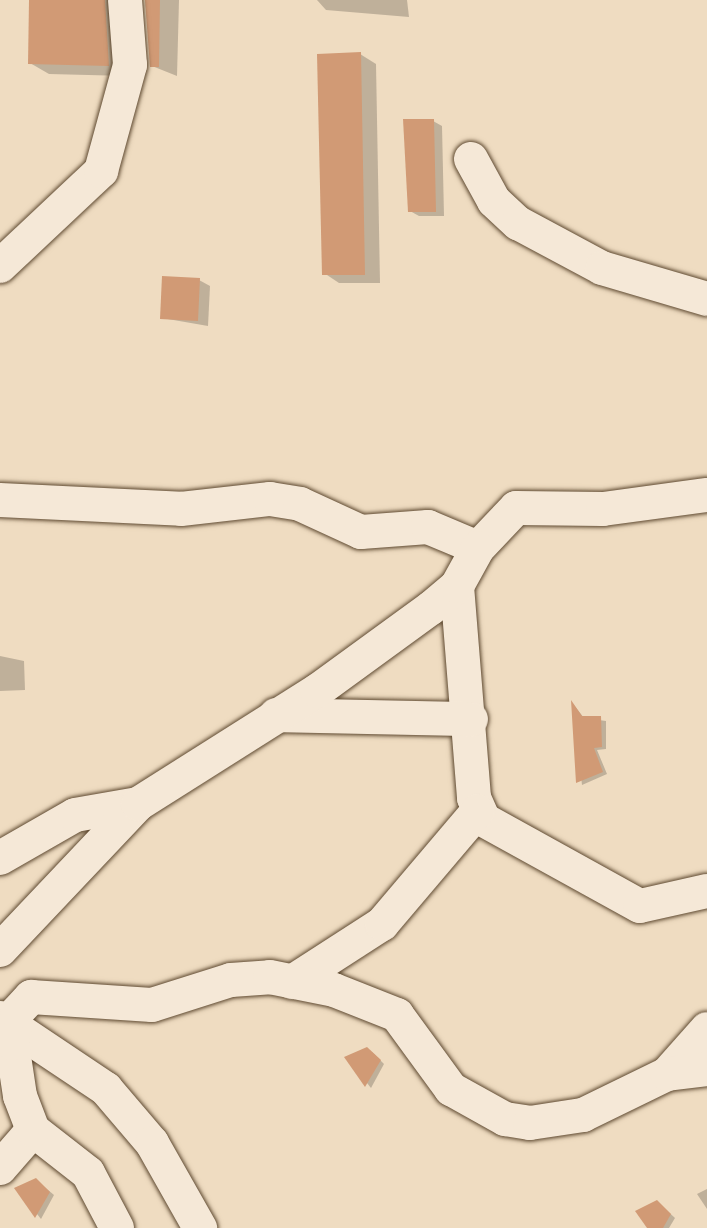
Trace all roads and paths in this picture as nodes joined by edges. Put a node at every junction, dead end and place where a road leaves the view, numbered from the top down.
1 (125, 0) edge
2 (471, 159) dead end
3 (0, 266) edge
4 (707, 299) edge
5 (0, 500) edge
6 (704, 503) edge
7 (478, 548) junction
8 (457, 586) junction
9 (276, 715) junction
10 (471, 719) junction
11 (138, 804) junction
12 (478, 811) junction
13 (0, 858) edge
14 (707, 891) edge
15 (0, 950) edge
16 (292, 982) junction
17 (7, 1023) edge
18 (707, 1029) edge
19 (707, 1069) edge
20 (667, 1074) junction
21 (33, 1130) junction
22 (0, 1168) edge
23 (117, 1228) edge
24 (200, 1228) edge

1 - 3 street
2 - 4 street
5 - 7 street
6 - 7 street
7 - 8 street
8 - 9 street
8 - 10 street
9 - 10 street
9 - 11 street
10 - 12 street
11 - 13 street
11 - 15 street
12 - 14 street
12 - 16 street
16 - 17 street
16 - 20 street
17 - 21 street
17 - 24 street
18 - 20 street
19 - 20 street
21 - 22 street
21 - 23 street

